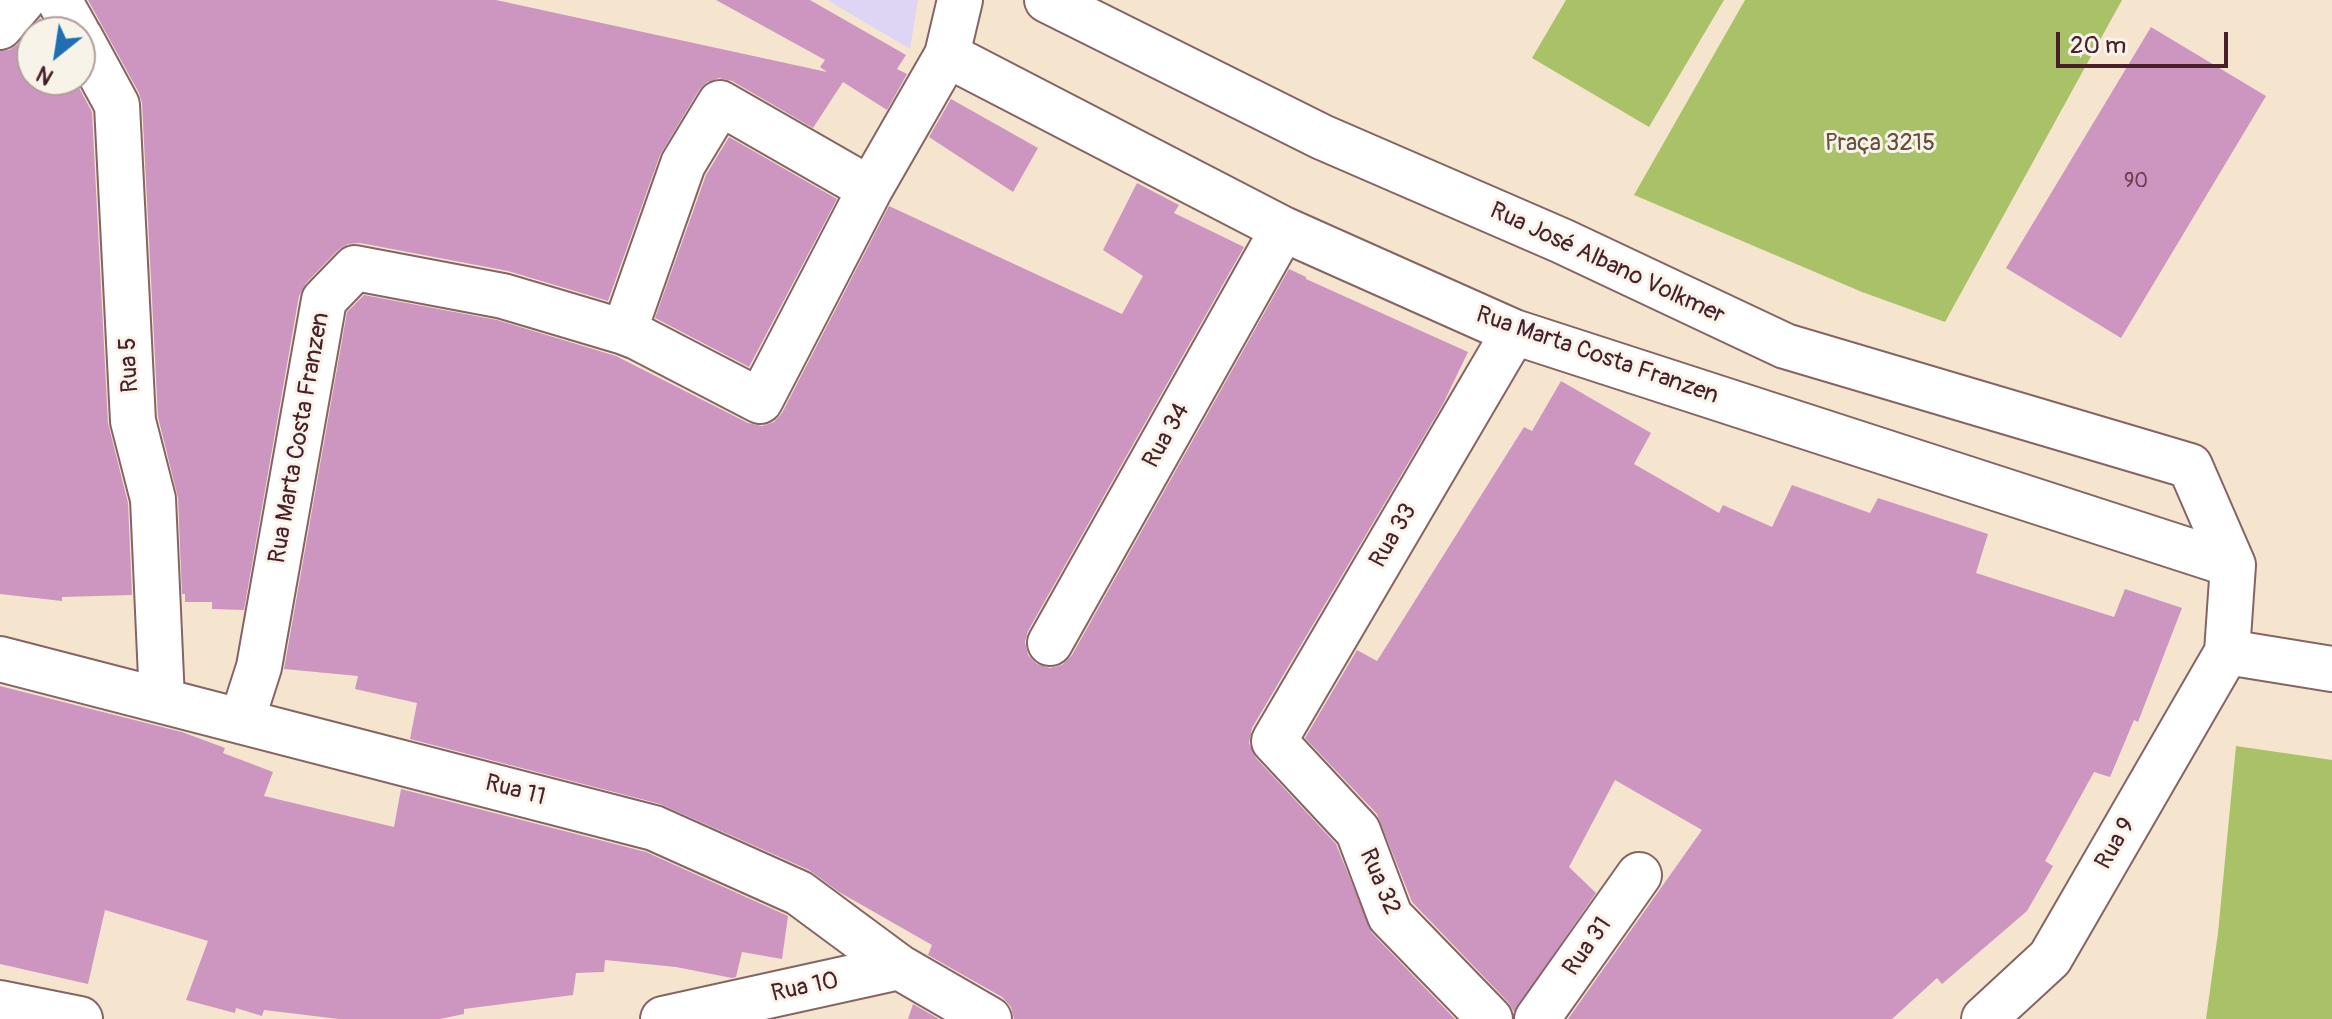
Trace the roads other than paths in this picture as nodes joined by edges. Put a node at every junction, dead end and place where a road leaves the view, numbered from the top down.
1 (23, 0) edge
2 (960, 0) edge
3 (1047, 0) edge
4 (0, 27) edge
5 (947, 55) junction
6 (96, 66) edge
7 (870, 189) junction
8 (1283, 229) junction
9 (624, 332) junction
10 (1514, 332) junction
11 (2233, 565) junction
12 (1050, 643) dead end
13 (2227, 652) junction
14 (0, 659) edge
15 (2332, 669) edge
16 (162, 700) junction
17 (242, 720) junction
18 (1274, 741) joint
19 (1639, 875) dead end
20 (899, 967) junction
21 (0, 1003) edge
22 (80, 1019) edge
23 (663, 1019) edge
24 (989, 1019) edge
25 (1490, 1019) edge
26 (1537, 1019) edge
27 (1984, 1019) edge

1 - 4 street
2 - 5 street, Rua Marta Costa Franzen
3 - 11 street, Rua José Albano Volkmer
5 - 7 street, Rua Marta Costa Franzen
5 - 8 street, Rua Marta Costa Franzen
6 - 16 street, Rua 5
7 - 9 street, Rua Marta Costa Franzen
7 - 9 street
8 - 10 street, Rua Marta Costa Franzen
8 - 12 street, Rua 34
9 - 17 street, Rua Marta Costa Franzen
10 - 11 street, Rua Marta Costa Franzen
10 - 18 street, Rua 33
11 - 13 street
13 - 15 street
13 - 27 street, Rua 9
14 - 16 street, Rua 11
16 - 17 street, Rua 11
17 - 20 street, Rua 11
18 - 25 street, Rua 32
19 - 26 street, Rua 31
20 - 23 street, Rua 10
20 - 24 street, Rua 11
21 - 22 street

